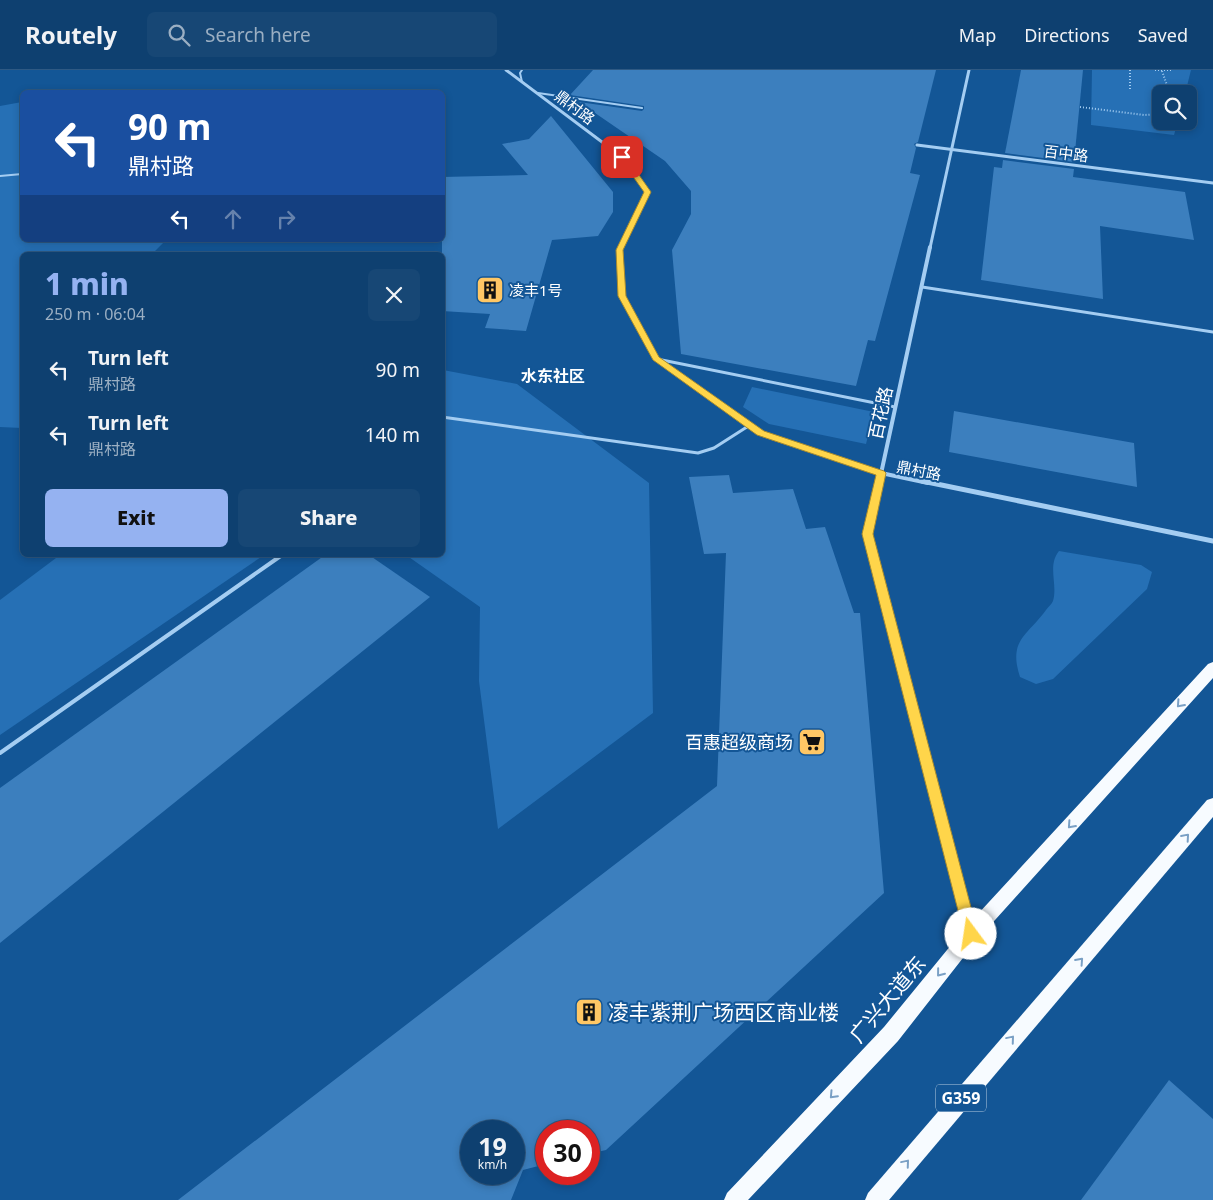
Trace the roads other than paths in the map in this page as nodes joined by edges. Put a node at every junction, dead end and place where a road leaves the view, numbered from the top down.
1 (506, 70) edge
2 (522, 70) edge
3 (968, 70) edge
4 (522, 82) junction
5 (538, 94) junction
6 (642, 108) dead end
7 (917, 144) dead end
8 (951, 149) junction
9 (20, 174) edge
10 (0, 176) edge
11 (1213, 183) edge
12 (922, 287) junction
13 (1213, 332) edge
14 (656, 359) junction
15 (895, 406) junction
16 (445, 417) edge
17 (750, 425) junction
18 (881, 473) junction
19 (1213, 541) edge
20 (279, 557) edge
21 (1213, 668) edge
22 (0, 753) edge
23 (1213, 805) edge
24 (971, 934) junction
25 (734, 1200) edge
26 (874, 1200) edge

1 - 4 street, 鼎村路
2 - 4 lane
3 - 8 street, 百花路
4 - 5 street, 鼎村路
5 - 6 lane
5 - 14 street, 鼎村路
7 - 8 street, 百中路
8 - 11 street, 百中路
8 - 12 street, 百花路
9 - 10 lane
12 - 13 lane
12 - 15 street, 百花路
14 - 15 lane
14 - 17 street, 鼎村路
15 - 18 street, 百花路
16 - 17 lane
17 - 18 street, 鼎村路
18 - 19 street, 鼎村路
18 - 24 street, 百花路
20 - 22 lane
21 -> 24 highway, 广兴大道东
26 -> 23 highway, G359
24 -> 25 highway, 广兴大道东

